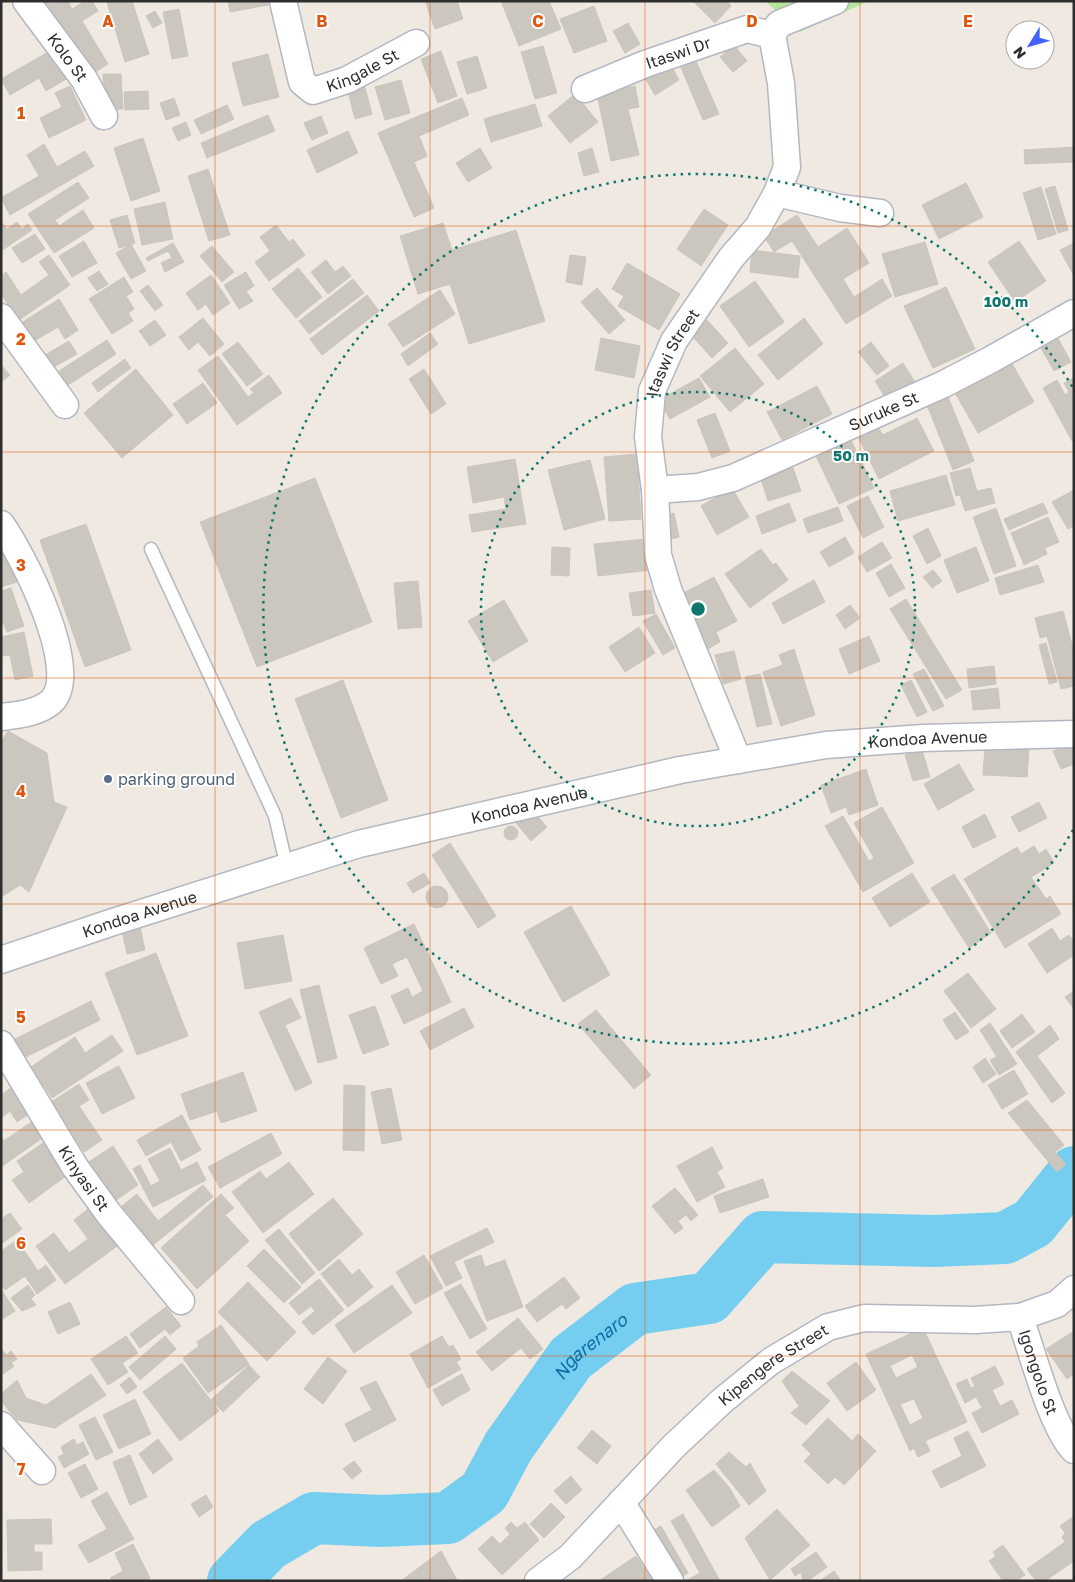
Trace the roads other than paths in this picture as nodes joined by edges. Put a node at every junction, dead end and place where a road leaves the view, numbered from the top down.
1 (26, 1) edge
2 (283, 1) edge
3 (835, 1) edge
4 (772, 35) junction
5 (416, 43) dead end
6 (585, 89) dead end
7 (104, 116) dead end
8 (777, 193) junction
9 (880, 213) dead end
10 (1074, 312) edge
11 (1, 317) edge
12 (65, 405) dead end
13 (655, 490) junction
14 (1, 524) edge
15 (151, 549) dead end
16 (1, 716) edge
17 (1074, 734) edge
18 (738, 760) junction
19 (287, 868) junction
20 (1, 960) edge
21 (1, 1044) edge
22 (1074, 1289) edge
23 (181, 1301) dead end
24 (1020, 1317) junction
25 (1, 1425) edge
26 (1074, 1450) edge
27 (42, 1471) dead end
28 (621, 1502) junction
29 (538, 1581) edge
30 (670, 1581) edge

1 - 7 street, Kolo St
2 - 5 street, Kingale St
3 - 4 street
4 - 6 street, Itaswi Dr
4 - 8 street, Itaswi Street
8 - 9 street
8 - 13 street, Itaswi Street
10 - 13 street, Suruke St
11 - 12 street
13 - 18 street, Itaswi Street
14 - 16 street
15 - 19 lane
17 - 18 street, Kondoa Avenue
18 - 19 street, Kondoa Avenue
19 - 20 street, Kondoa Avenue
21 - 23 street, Kinyasi St
22 - 24 street, Kipengere Street
24 - 26 street, Igongolo St
24 - 28 street, Kipengere Street
25 - 27 street
28 - 29 street, Kipengere Street
28 - 30 street

